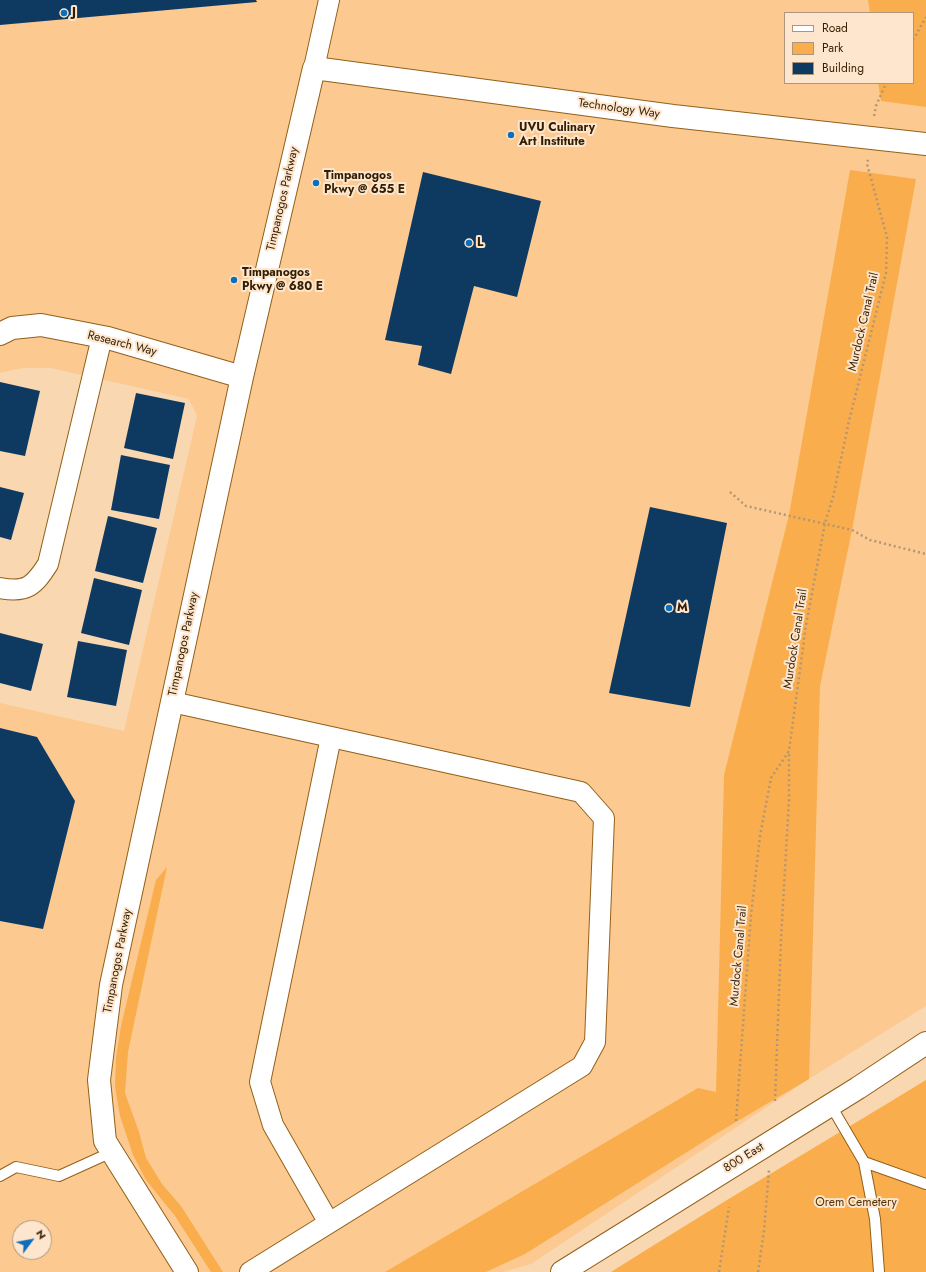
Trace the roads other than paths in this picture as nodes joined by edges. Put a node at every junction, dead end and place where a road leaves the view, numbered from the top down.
1 (329, 0) edge
2 (314, 68) junction
3 (926, 144) edge
4 (0, 334) edge
5 (102, 337) junction
6 (242, 377) junction
7 (0, 588) edge
8 (172, 702) junction
9 (331, 737) junction
10 (926, 1043) edge
11 (830, 1104) junction
12 (112, 1152) junction
13 (864, 1162) junction
14 (0, 1176) edge
15 (926, 1184) edge
16 (329, 1223) junction
17 (187, 1272) edge
18 (250, 1272) edge
19 (562, 1272) edge
20 (879, 1272) edge

1 - 2 street, Timpanogos Parkway
2 - 3 street, Technology Way
2 - 6 street, Timpanogos Parkway
4 - 5 street, Research Way
5 - 6 street, Research Way
5 - 7 street
6 - 8 street, Timpanogos Parkway
8 - 9 street
8 - 12 street, Timpanogos Parkway
9 - 16 street
9 - 16 street
10 - 11 street, 800 East
11 - 13 lane
11 - 19 street, 800 East
12 - 14 lane
12 - 17 street, Timpanogos Parkway
13 - 15 lane
13 - 20 lane
16 - 18 street

